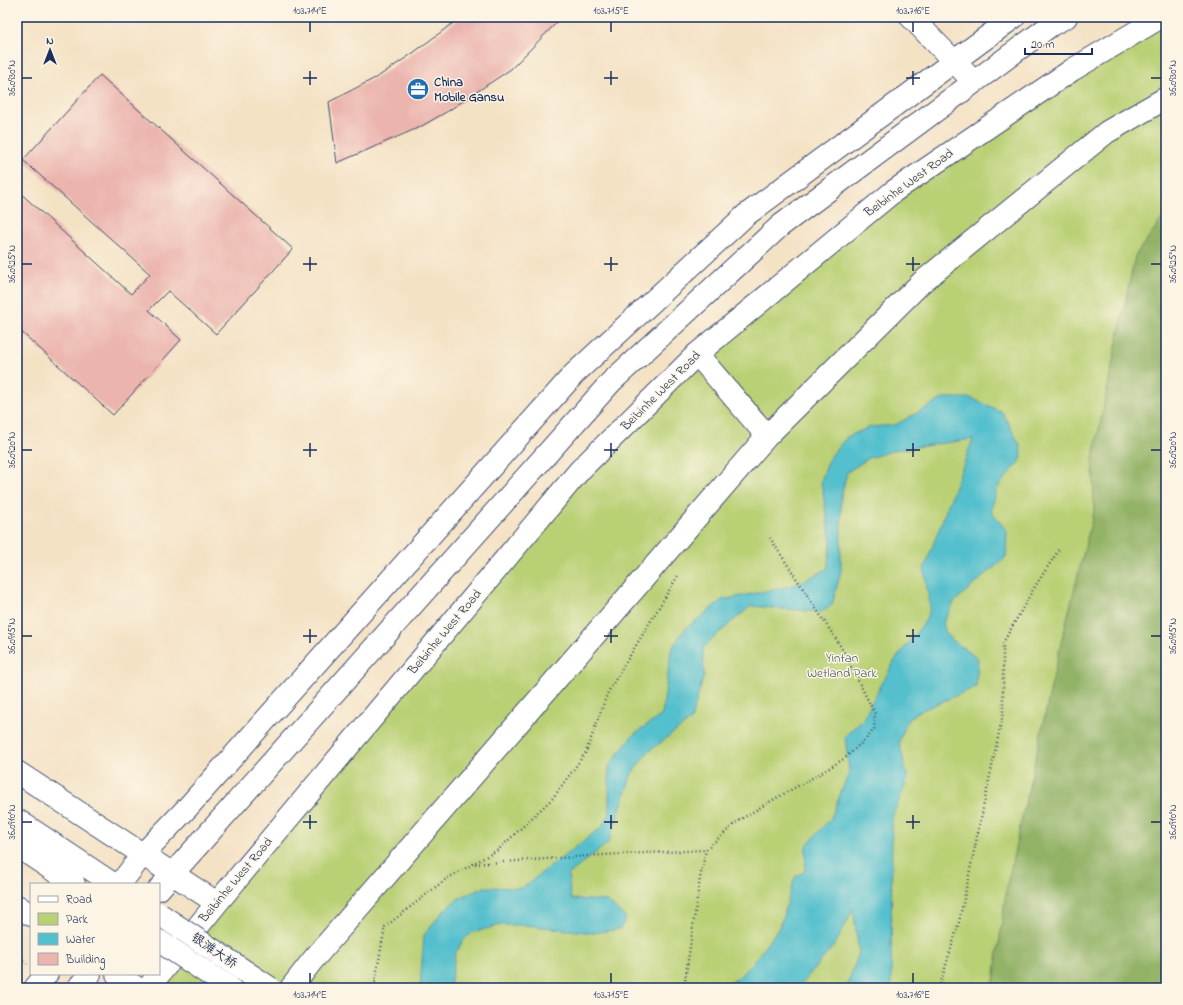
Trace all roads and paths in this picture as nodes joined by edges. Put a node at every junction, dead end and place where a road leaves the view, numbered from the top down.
1 (911, 17) edge
2 (1014, 17) edge
3 (1066, 17) edge
4 (1161, 17) edge
5 (953, 62) junction
6 (974, 82) junction
7 (1166, 98) edge
8 (697, 354) junction
9 (767, 436) junction
10 (770, 538) dead end
11 (1060, 548) dead end
12 (680, 573) dead end
13 (17, 772) edge
14 (17, 820) edge
15 (17, 846) edge
16 (706, 850) junction
17 (143, 854) junction
18 (473, 864) junction
19 (165, 881) edge
20 (72, 883) edge
21 (112, 883) edge
22 (121, 883) edge
23 (217, 903) junction
24 (17, 906) edge
25 (30, 914) edge
26 (160, 915) edge
27 (160, 942) edge
28 (17, 951) edge
29 (30, 968) edge
30 (160, 973) edge
31 (46, 975) edge
32 (89, 975) edge
33 (118, 975) edge
34 (159, 975) edge
35 (35, 988) edge
36 (78, 988) edge
37 (137, 988) edge
38 (148, 988) edge
39 (230, 988) edge
40 (270, 988) edge
41 (290, 988) edge
42 (369, 988) edge
43 (684, 988) edge
44 (939, 988) edge

1 - 5 main road
2 - 5 main road
3 - 6 main road
4 - 8 main road, Beibinhe West Road
5 - 6 main road
5 - 17 main road
6 - 19 main road
7 - 9 main road
8 - 9 main road
8 - 23 main road, Beibinhe West Road
9 - 41 main road
10 - 16 path
11 - 44 path
12 - 18 path
13 - 17 main road
14 - 21 main road
15 - 20 main road
16 - 18 path
16 - 43 path
17 - 19 main road
17 - 22 main road
18 - 42 path
19 - 23 main road
23 - 30 main road, Beibinhe West Road
24 - 25 main road
26 - 40 main road, 银滩大桥, bridge
27 - 39 main road, 银滩大桥, bridge
28 - 29 path
31 - 35 main road
32 - 36 main road
33 - 37 main road
34 - 38 main road, Beibinhe West Road

